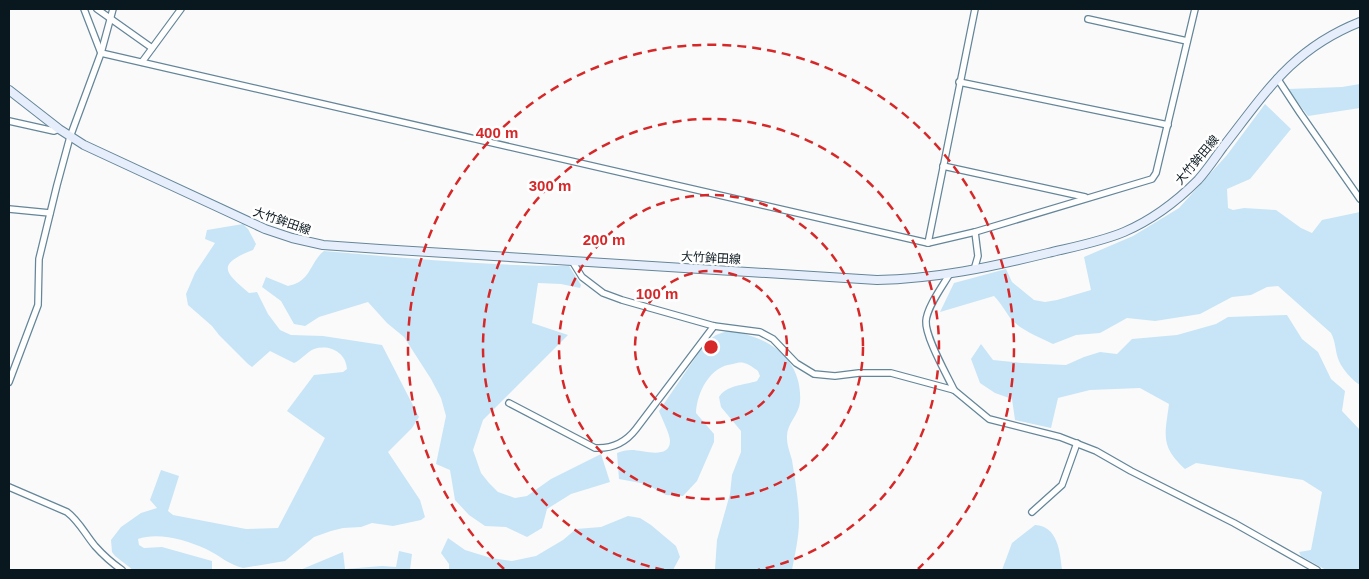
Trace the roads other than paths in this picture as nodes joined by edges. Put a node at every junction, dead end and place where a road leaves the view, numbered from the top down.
1 (84, 9) edge
2 (97, 9) edge
3 (113, 9) edge
4 (181, 9) edge
5 (974, 9) edge
6 (1194, 9) edge
7 (110, 18) junction
8 (1088, 19) dead end
9 (1360, 22) edge
10 (1187, 41) junction
11 (152, 48) junction
12 (101, 53) junction
13 (142, 62) junction
14 (1277, 78) junction
15 (959, 82) junction
16 (9, 90) edge
17 (9, 121) edge
18 (414, 125) junction
19 (1168, 125) junction
20 (58, 129) junction
21 (421, 131) dead end
22 (70, 136) junction
23 (943, 166) junction
24 (1087, 198) junction
25 (1360, 199) edge
26 (9, 209) edge
27 (50, 213) junction
28 (975, 232) junction
29 (928, 243) junction
30 (572, 261) junction
31 (974, 270) junction
32 (948, 275) junction
33 (714, 326) junction
34 (9, 382) edge
35 (954, 390) junction
36 (509, 403) dead end
37 (1077, 443) junction
38 (9, 487) edge
39 (1032, 512) dead end
40 (122, 570) edge
41 (1317, 570) edge

1 - 12 street
2 - 7 street
3 - 7 street
4 - 11 street
5 - 15 street
6 - 10 street
7 - 11 street
7 - 12 street
8 - 10 street
9 - 14 main road, 大竹鉾田線
10 - 19 street
11 - 13 street
12 - 13 street
12 - 22 street
13 - 18 street
14 - 25 street
14 - 31 main road, 大竹鉾田線
15 - 19 street
15 - 23 street
16 - 20 main road, 大竹鉾田線
17 - 20 street
18 - 21 street
18 - 29 street
19 - 24 street
20 - 22 main road, 大竹鉾田線
22 - 27 street
22 - 30 main road, 大竹鉾田線
23 - 24 street
23 - 29 street
24 - 28 street
26 - 27 street
27 - 34 street
28 - 29 street
28 - 31 street
30 - 32 main road, 大竹鉾田線
30 - 33 street
31 - 32 main road, 大竹鉾田線
32 - 35 street
33 - 35 street
33 - 36 street
35 - 37 street
37 - 39 street
37 - 41 street
38 - 40 street

